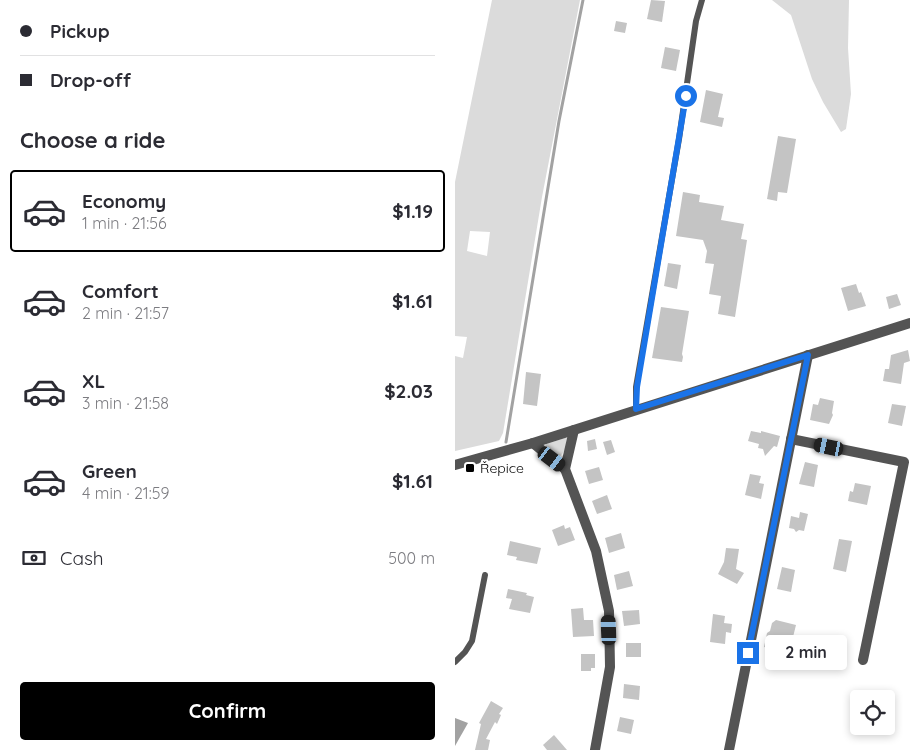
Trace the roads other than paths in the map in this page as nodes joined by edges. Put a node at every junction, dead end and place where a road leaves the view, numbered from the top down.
1 (702, 0) edge
2 (910, 323) edge
3 (808, 355) junction
4 (636, 409) junction
5 (574, 430) junction
6 (791, 439) junction
7 (533, 443) junction
8 (455, 465) edge
9 (565, 469) junction
10 (485, 575) dead end
11 (863, 660) dead end
12 (455, 662) edge
13 (595, 746) edge
14 (588, 750) edge
15 (729, 750) edge

1 - 4 lane
2 - 3 street
3 - 4 street
3 - 6 street
4 - 5 street
5 - 7 street
5 - 9 street
6 - 11 street
6 - 15 street
7 - 8 street
7 - 9 street
9 - 13 street
10 - 12 lane
13 - 14 street

